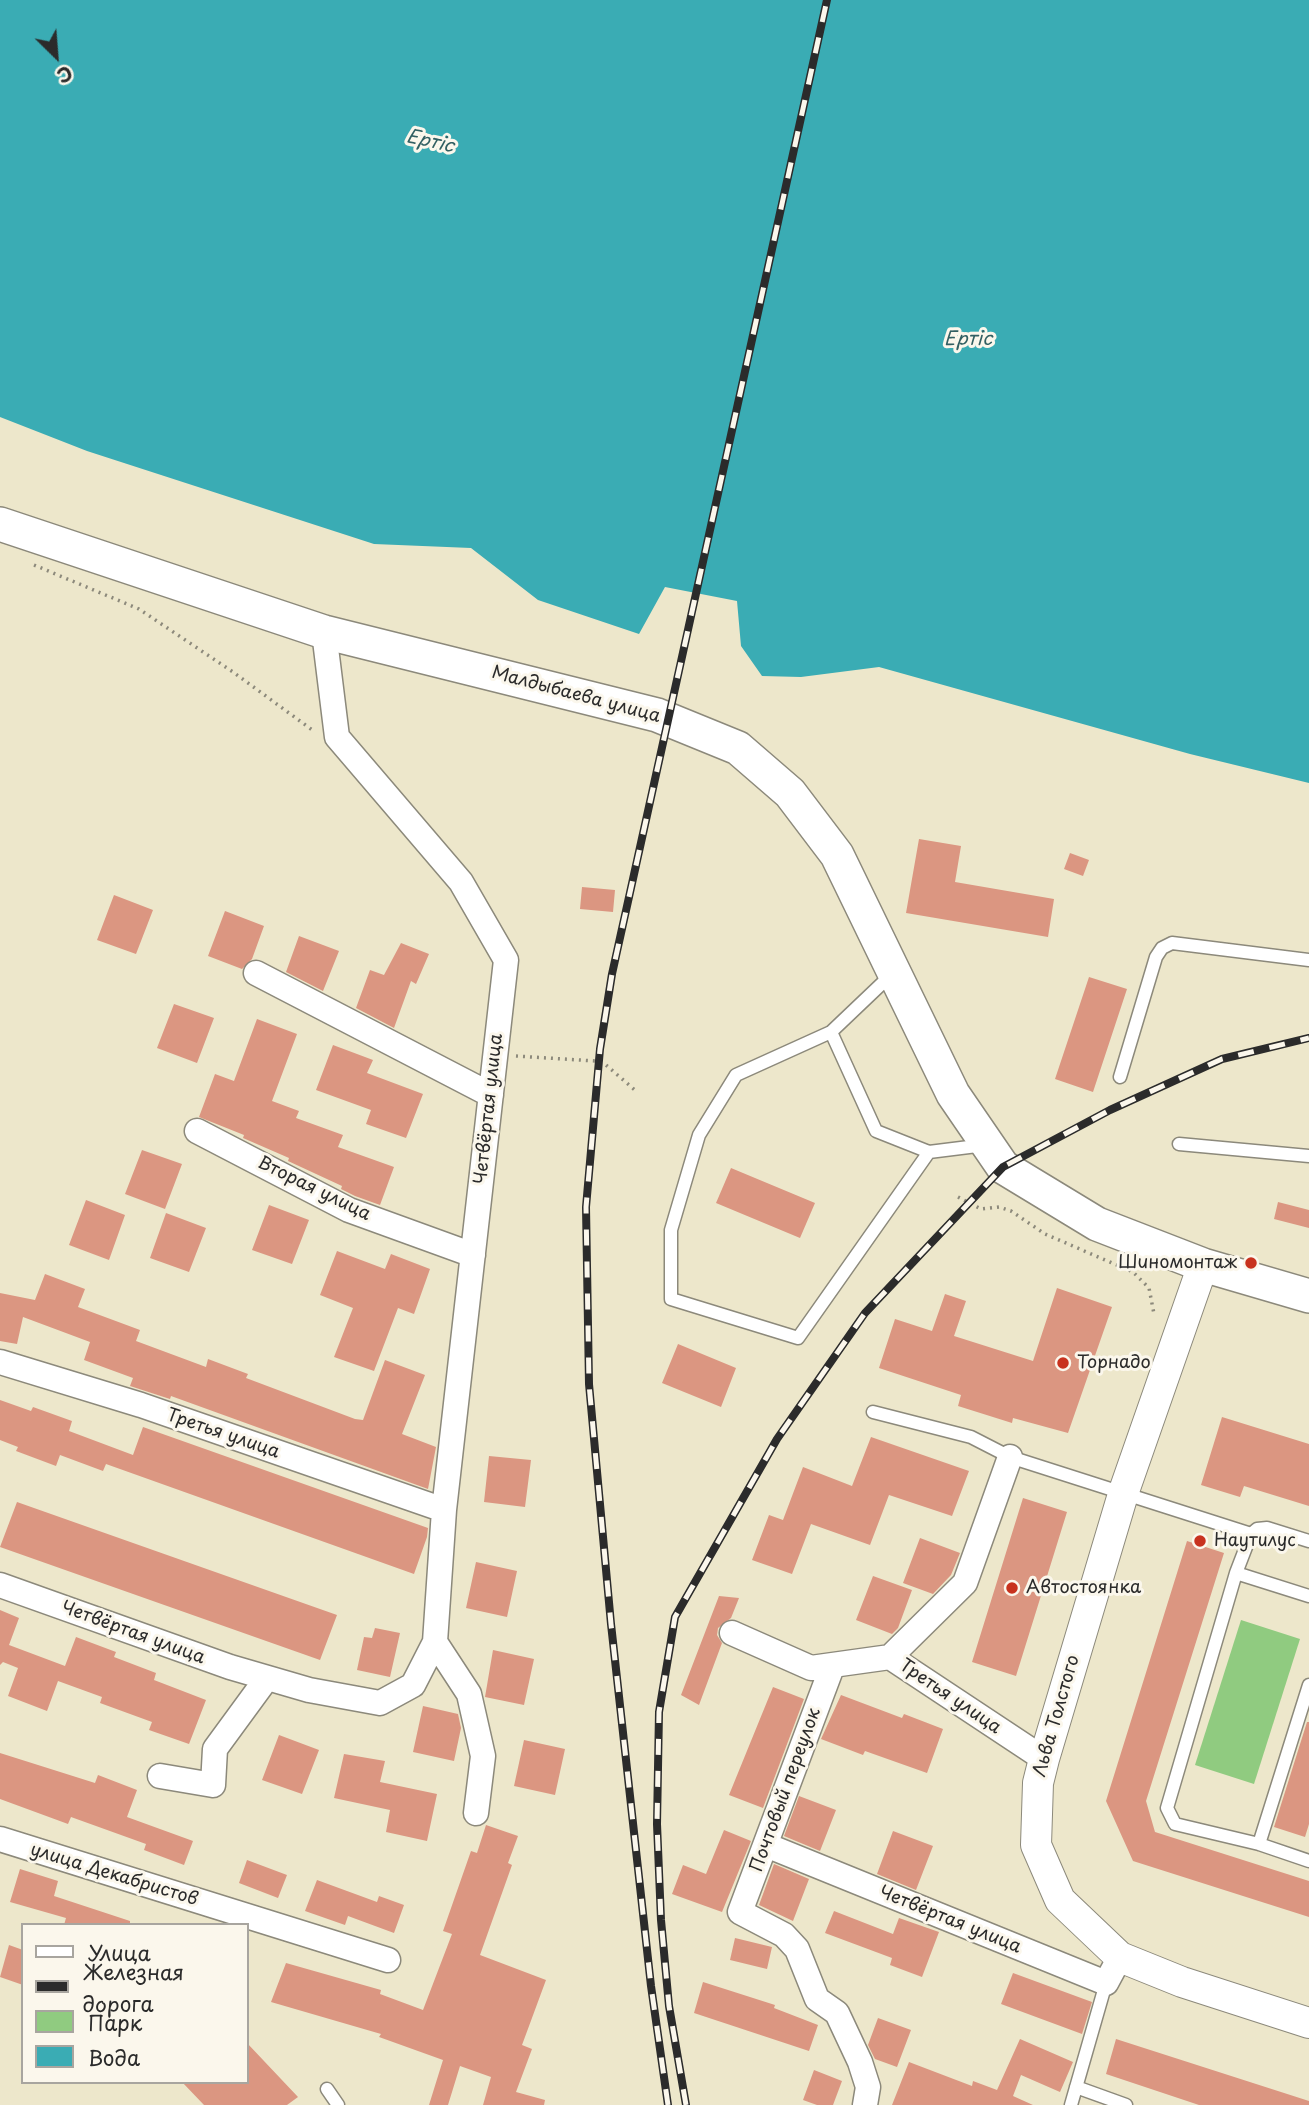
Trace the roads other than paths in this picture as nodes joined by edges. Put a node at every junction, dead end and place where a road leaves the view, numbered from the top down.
1 (0, 524) edge
2 (324, 632) junction
3 (1309, 960) edge
4 (894, 972) junction
5 (256, 973) dead end
6 (831, 1032) junction
7 (1120, 1077) dead end
8 (491, 1095) junction
9 (197, 1131) dead end
10 (1179, 1144) dead end
11 (986, 1145) junction
12 (929, 1152) junction
13 (1309, 1156) edge
14 (473, 1255) junction
15 (1203, 1265) junction
16 (1309, 1296) edge
17 (0, 1362) edge
18 (873, 1412) dead end
19 (1010, 1457) junction
20 (1124, 1491) junction
21 (444, 1510) junction
22 (1251, 1534) junction
23 (1309, 1541) edge
24 (1236, 1573) junction
25 (0, 1585) edge
26 (1309, 1596) edge
27 (732, 1633) dead end
28 (435, 1642) junction
29 (890, 1657) junction
30 (832, 1667) junction
31 (267, 1678) junction
32 (1309, 1685) edge
33 (1044, 1759) junction
34 (160, 1776) dead end
35 (476, 1813) dead end
36 (0, 1839) edge
37 (1259, 1844) junction
38 (766, 1845) junction
39 (1309, 1861) edge
40 (388, 1960) dead end
41 (1113, 1970) junction
42 (1309, 2023) edge
43 (1076, 2087) junction
44 (327, 2089) dead end
45 (338, 2105) edge
46 (864, 2105) edge
47 (1071, 2105) edge
48 (1126, 2105) edge

1 - 2 main road, Малдыбаева улица
2 - 4 main road, Малдыбаева улица
2 - 8 street, Четвёртая улица
3 - 7 lane
4 - 6 lane
4 - 11 main road, Малдыбаева улица
5 - 8 street
6 - 12 lane
6 - 12 lane
8 - 14 street, Четвёртая улица
9 - 14 street, Вторая улица
10 - 13 lane
11 - 12 lane
11 - 15 main road, Малдыбаева улица
14 - 21 street, Четвёртая улица
15 - 16 main road, Малдыбаева улица
15 - 20 street, Льва Толстого
17 - 21 street, Третья улица
18 - 19 lane
19 - 20 lane
19 - 29 street
20 - 22 lane
20 - 33 street, Льва Толстого
21 - 28 street, Четвёртая улица
22 - 23 lane
22 - 24 lane
24 - 26 lane
24 - 37 lane
25 - 31 street, Четвёртая улица
27 - 30 street, Третья улица
28 - 31 street, Четвёртая улица
28 - 35 street
29 - 30 street, Третья улица
29 - 33 street, Третья улица
30 - 38 street, Почтовый переулок
31 - 34 street
32 - 37 lane
33 - 41 street, Льва Толстого
36 - 40 street, улица Декабристов
37 - 39 lane
38 - 41 street, Четвёртая улица
38 - 46 street, Почтовый переулок
41 - 42 street, Льва Толстого
41 - 43 lane
43 - 47 lane
43 - 48 lane
44 - 45 lane

